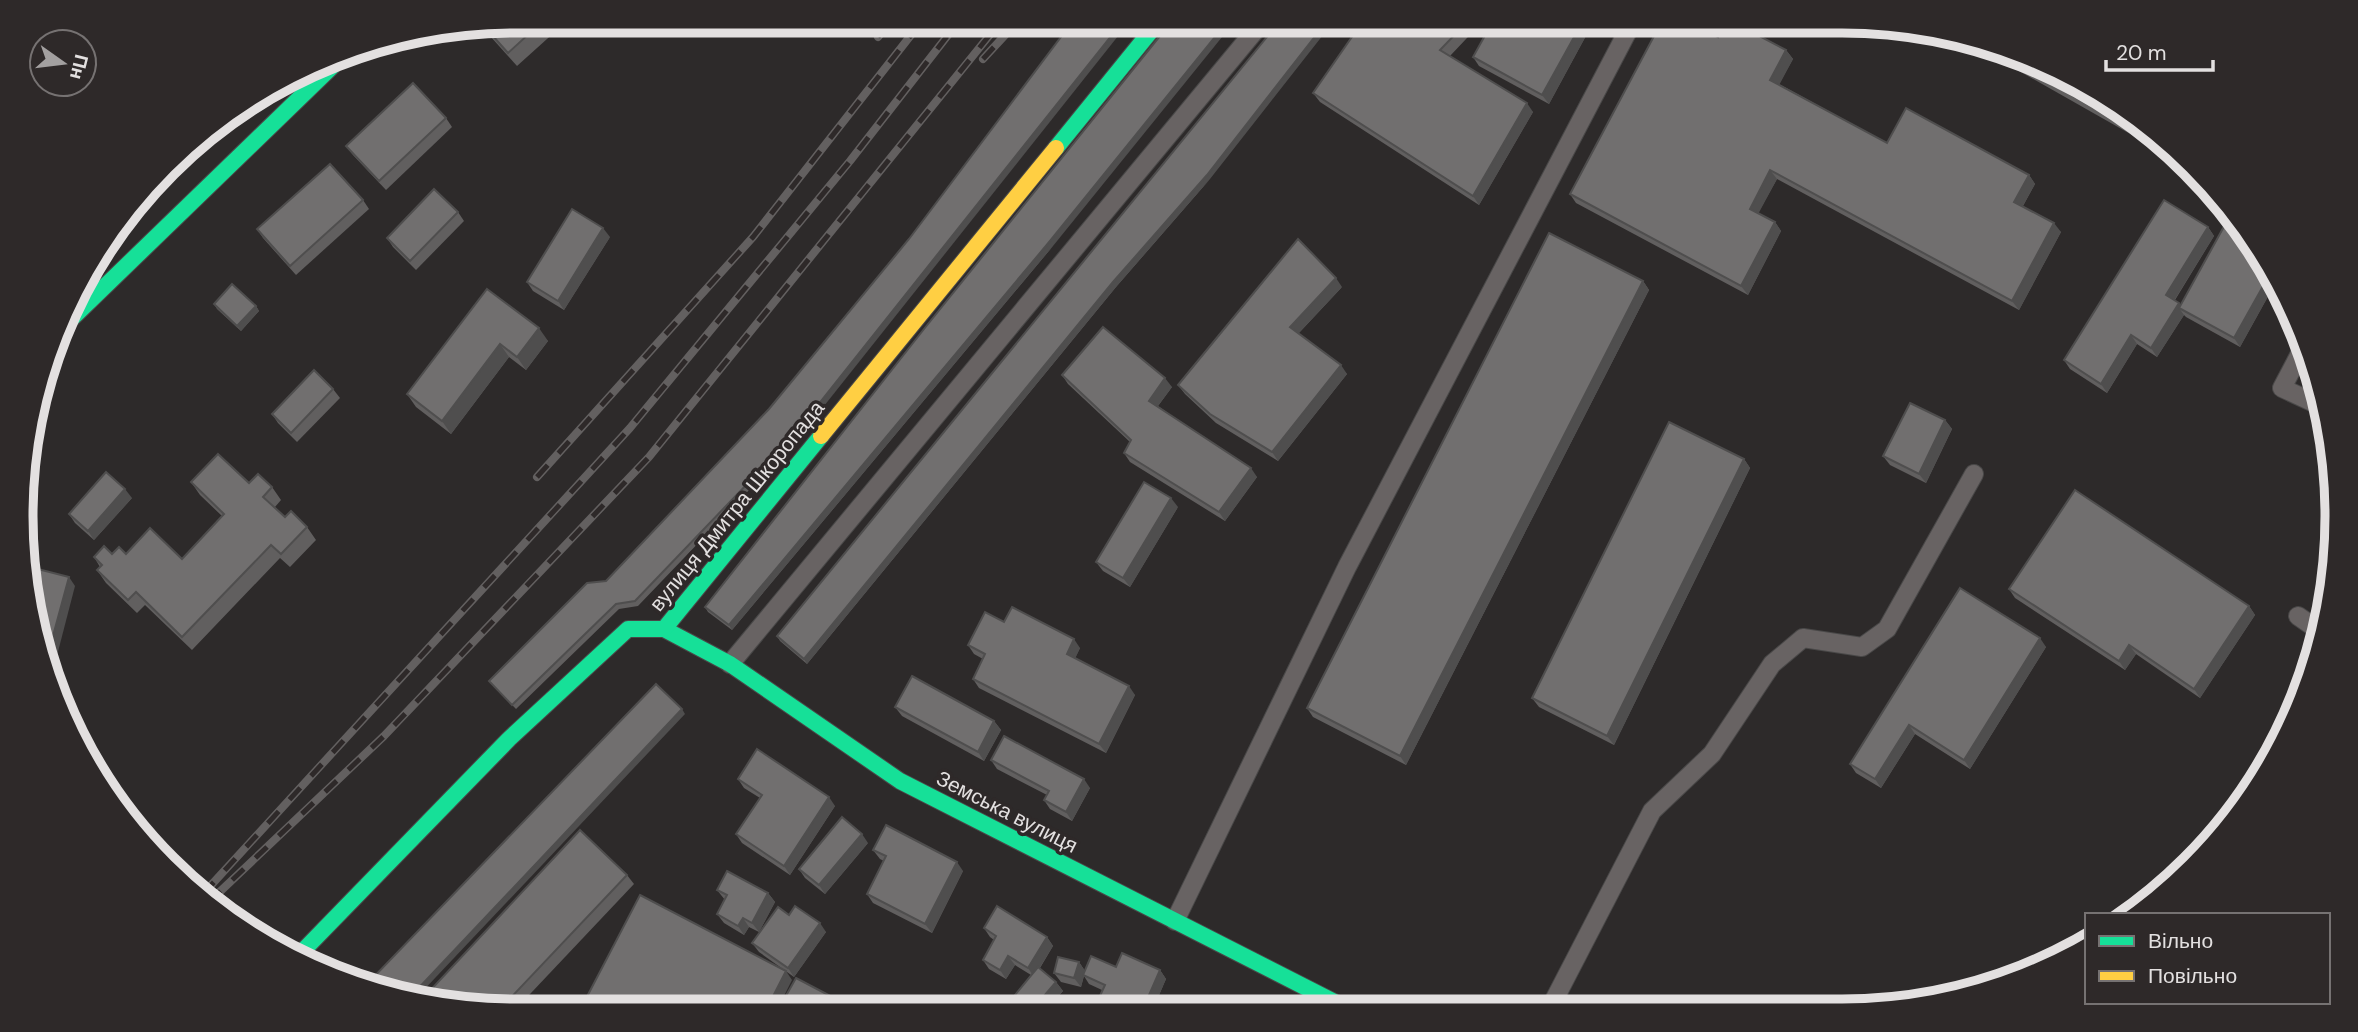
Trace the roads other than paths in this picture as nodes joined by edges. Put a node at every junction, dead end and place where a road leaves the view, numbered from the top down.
1 (1149, 33) edge
2 (1254, 33) edge
3 (1627, 33) edge
4 (326, 72) edge
5 (79, 312) edge
6 (2298, 358) edge
7 (2310, 401) edge
8 (1974, 474) dead end
9 (2298, 616) dead end
10 (2312, 625) edge
11 (664, 629) junction
12 (730, 664) junction
13 (1175, 921) junction
14 (304, 950) edge
15 (1327, 999) edge
16 (1555, 999) edge

1 - 11 street, вулиця Дмитра Шкоропада
2 - 12 lane
3 - 13 lane
4 - 5 street
6 - 7 lane
8 - 16 lane
9 - 10 lane
11 - 12 street, Земська вулиця
11 - 14 street, вулиця Дмитра Шкоропада
12 - 13 street, Земська вулиця
13 - 15 street, Земська вулиця

